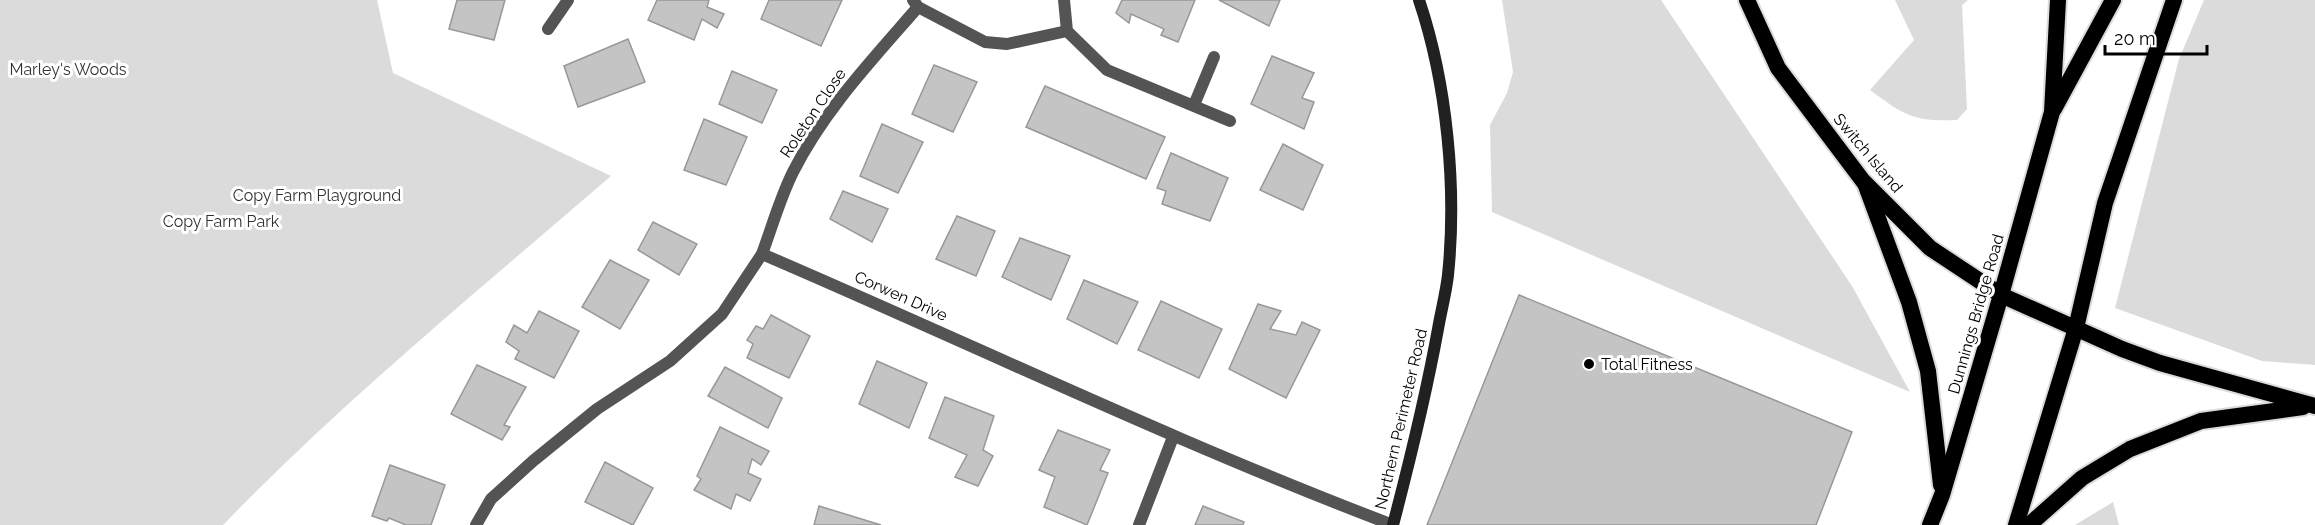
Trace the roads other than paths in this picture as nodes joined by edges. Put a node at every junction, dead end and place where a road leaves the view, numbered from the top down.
1 (568, 0) edge
2 (1064, 0) edge
3 (1419, 0) edge
4 (1747, 0) edge
5 (2058, 0) edge
6 (2113, 0) edge
7 (2174, 0) edge
8 (915, 4) edge
9 (548, 29) dead end
10 (1068, 31) junction
11 (1214, 57) dead end
12 (1194, 105) junction
13 (2052, 112) junction
14 (1230, 121) dead end
15 (1863, 181) junction
16 (762, 254) junction
17 (2001, 295) junction
18 (2076, 328) junction
19 (2312, 406) edge
20 (1173, 437) junction
21 (1942, 495) junction
22 (476, 525) edge
23 (1139, 525) edge
24 (1393, 525) edge
25 (1930, 525) edge
26 (2016, 525) edge
27 (2029, 525) edge

1 - 9 street
2 - 10 street
3 - 24 main road, Northern Perimeter Road
4 - 15 highway, Switch Island
5 - 13 highway
6 - 13 highway
7 - 18 highway
8 - 10 street
8 - 16 street, Roleton Close
10 - 12 street
11 - 12 street
12 - 14 street
13 - 17 highway, Dunnings Bridge Road
15 - 17 highway, Switch Island
15 - 21 highway
16 - 20 street, Corwen Drive
16 - 22 street
17 - 18 highway, Switch Island
17 - 21 highway, Dunnings Bridge Road
18 - 19 highway
18 - 26 highway
19 - 27 highway
20 - 23 street
20 - 24 street, Corwen Drive
21 - 25 highway, Dunnings Bridge Road

